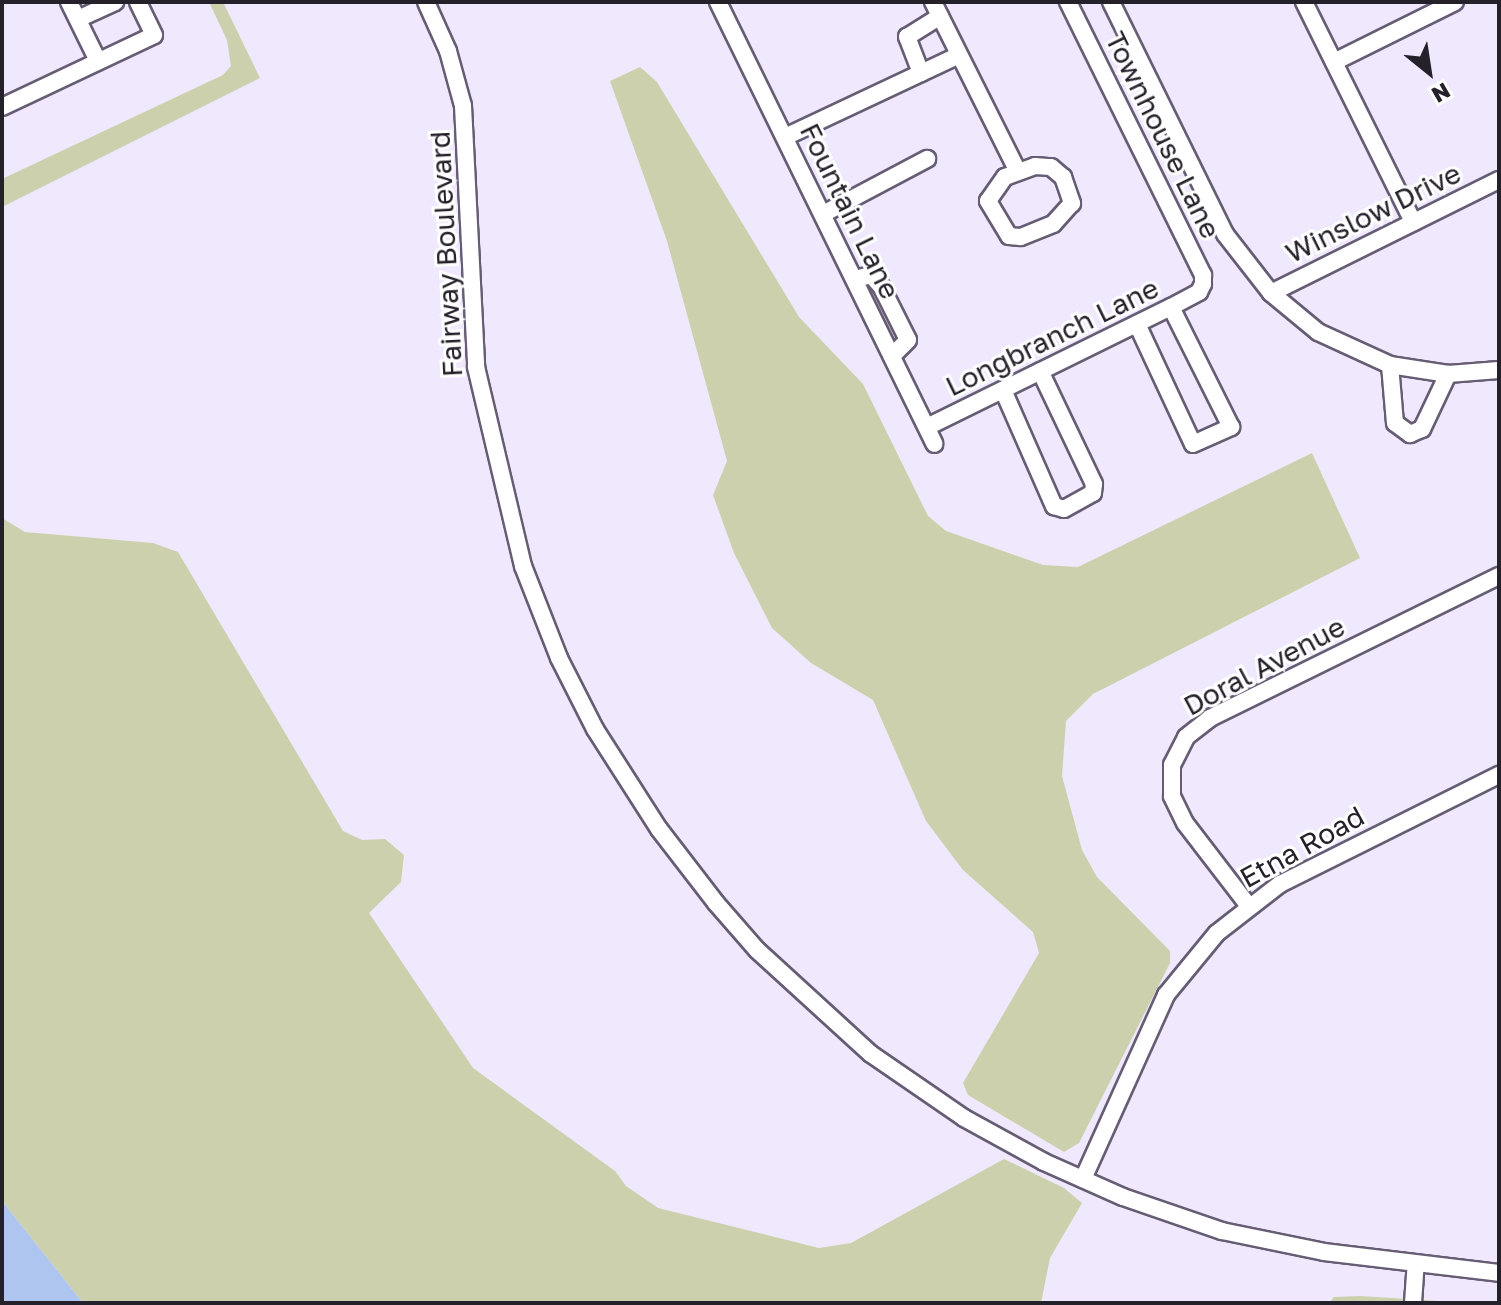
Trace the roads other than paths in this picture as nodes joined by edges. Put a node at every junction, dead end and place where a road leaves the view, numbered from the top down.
1 (69, 2) edge
2 (115, 2) edge
3 (138, 2) edge
4 (426, 2) edge
5 (718, 2) edge
6 (1068, 2) edge
7 (1111, 2) edge
8 (1304, 2) edge
9 (1455, 2) edge
10 (936, 9) edge
11 (78, 19) junction
12 (959, 55) junction
13 (98, 61) junction
14 (1334, 62) junction
15 (921, 73) junction
16 (2, 107) edge
17 (785, 137) junction
18 (927, 159) dead end
19 (1017, 170) junction
20 (1499, 180) edge
21 (823, 214) junction
22 (1413, 222) junction
23 (1199, 292) joint
24 (1271, 293) junction
25 (1171, 307) junction
26 (1137, 324) junction
27 (1390, 365) junction
28 (1499, 370) edge
29 (1040, 371) junction
30 (1448, 374) junction
31 (1003, 390) junction
32 (927, 427) junction
33 (935, 444) dead end
34 (1499, 576) edge
35 (1499, 775) edge
36 (1248, 905) junction
37 (1083, 1179) junction
38 (1416, 1264) junction
39 (1499, 1273) edge
40 (1413, 1303) edge

1 - 11 street
2 - 11 street
3 - 13 street
4 - 37 street, Fairway Boulevard
5 - 17 street, Fountain Lane
6 - 23 street, Townhouse Lane
7 - 24 street
8 - 14 street
9 - 14 street
10 - 12 street
10 - 15 street
11 - 13 street
12 - 15 street
12 - 19 street
13 - 16 street
14 - 22 street
15 - 17 street
17 - 21 street, Fountain Lane
18 - 21 street
19 - 19 street
20 - 22 street, Winslow Drive
21 - 32 street, Fountain Lane
22 - 24 street, Winslow Drive
23 - 25 street, Longbranch Lane
24 - 27 street
25 - 26 street, Longbranch Lane
25 - 26 street
26 - 29 street, Longbranch Lane
27 - 30 street
27 - 30 street
28 - 30 street
29 - 31 street, Longbranch Lane
29 - 31 street
31 - 32 street, Longbranch Lane
32 - 33 street, Fountain Lane
34 - 36 street, Doral Avenue
35 - 36 street, Etna Road
36 - 37 street, Etna Road
37 - 38 street, Fairway Boulevard
38 - 39 street, Fairway Boulevard
38 - 40 street

